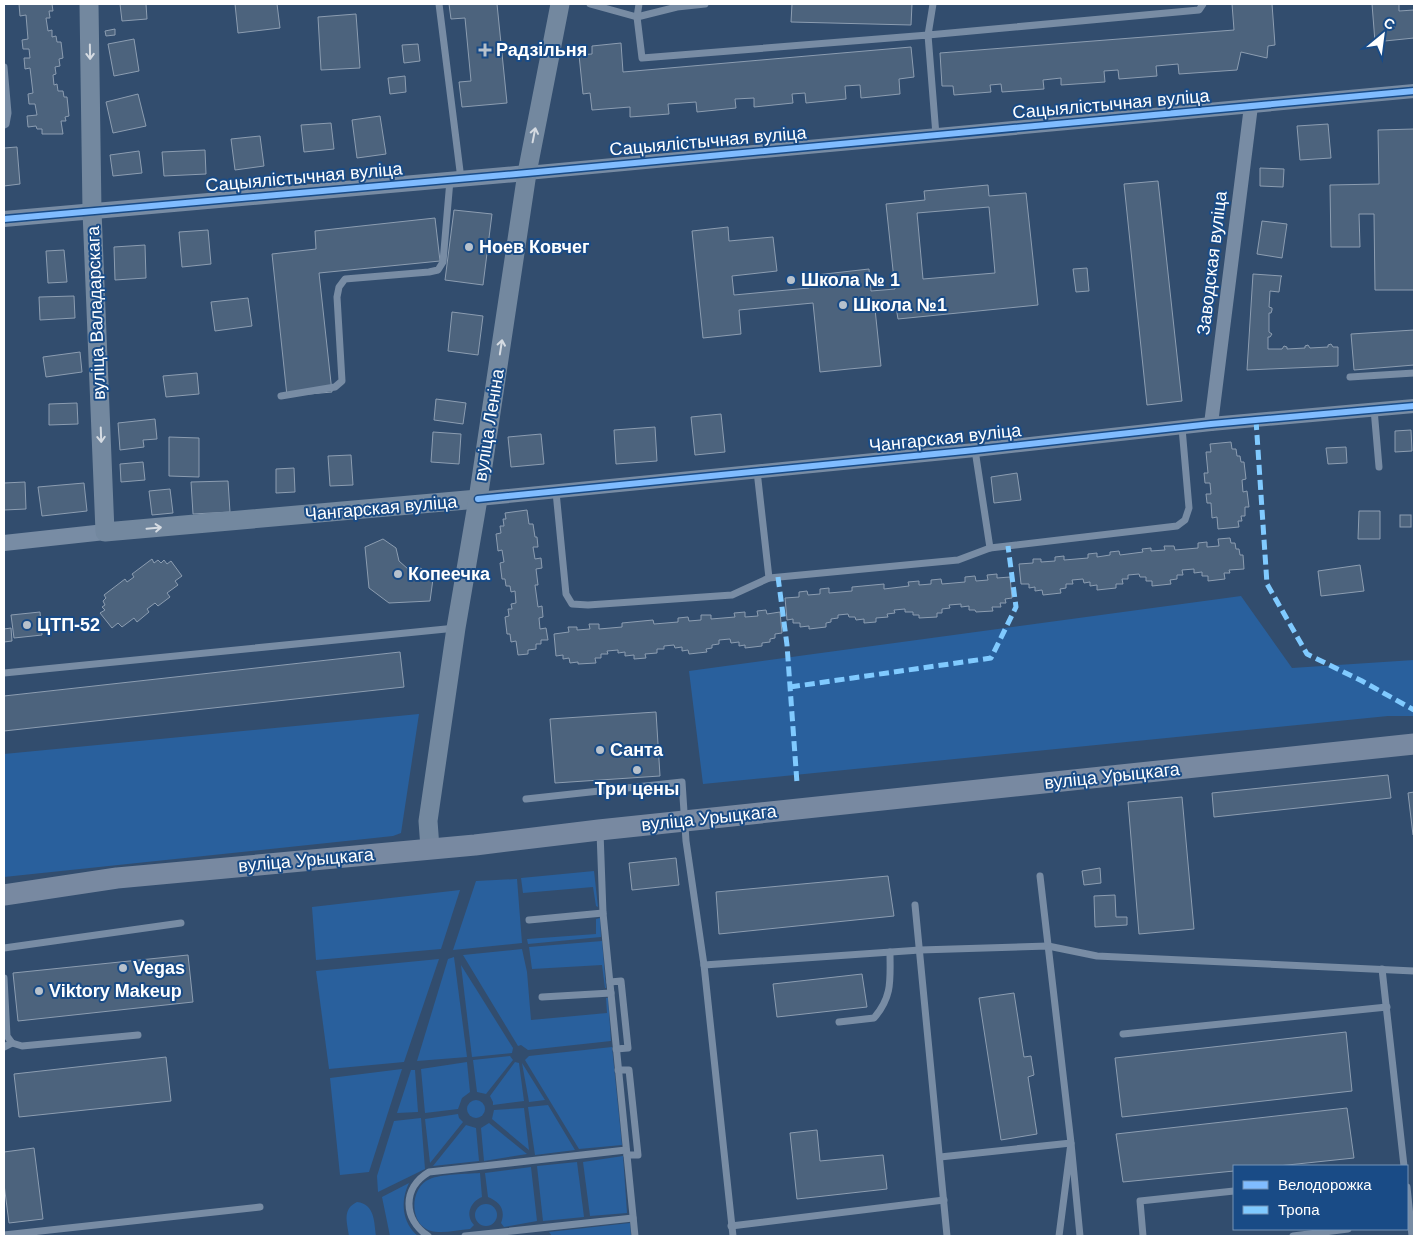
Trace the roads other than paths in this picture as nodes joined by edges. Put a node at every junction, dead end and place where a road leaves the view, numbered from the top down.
1 (89, 4) edge
2 (439, 4) edge
3 (560, 4) edge
4 (590, 4) edge
5 (639, 4) edge
6 (705, 4) edge
7 (933, 4) edge
8 (1203, 4) edge
9 (677, 5) edge
10 (637, 17) junction
11 (928, 35) junction
12 (4, 66) edge
13 (1414, 91) edge
14 (5, 96) edge
15 (1250, 106) junction
16 (4, 125) edge
17 (936, 135) junction
18 (527, 173) junction
19 (456, 179) junction
20 (92, 211) junction
21 (4, 219) edge
22 (1414, 373) edge
23 (1350, 377) dead end
24 (281, 396) dead end
25 (1414, 406) edge
26 (1374, 409) junction
27 (1211, 424) junction
28 (1182, 428) junction
29 (975, 450) junction
30 (1380, 467) dead end
31 (757, 471) junction
32 (556, 492) junction
33 (478, 499) junction
34 (105, 532) junction
35 (4, 542) edge
36 (990, 548) junction
37 (769, 578) junction
38 (456, 628) junction
39 (4, 673) edge
40 (1414, 744) edge
41 (526, 799) dead end
42 (685, 821) junction
43 (600, 830) junction
44 (430, 848) junction
45 (1040, 876) dead end
46 (4, 895) edge
47 (915, 905) dead end
48 (603, 914) junction
49 (528, 920) dead end
50 (180, 923) dead end
51 (1048, 946) junction
52 (4, 948) edge
53 (920, 950) junction
54 (890, 952) junction
55 (704, 965) junction
56 (1382, 969) junction
57 (1414, 970) edge
58 (4, 978) edge
59 (610, 982) junction
60 (611, 993) junction
61 (542, 998) dead end
62 (1386, 1007) junction
63 (839, 1022) dead end
64 (1124, 1034) dead end
65 (138, 1035) dead end
66 (12, 1043) junction
67 (4, 1047) edge
68 (616, 1048) junction
69 (618, 1070) junction
70 (1071, 1143) junction
71 (627, 1152) junction
72 (940, 1157) junction
73 (1404, 1165) edge
74 (1233, 1192) edge
75 (1408, 1197) edge
76 (944, 1200) junction
77 (260, 1207) dead end
78 (633, 1218) junction
79 (731, 1226) junction
80 (1340, 1230) edge
81 (4, 1235) edge
82 (428, 1236) edge
83 (465, 1236) edge
84 (635, 1236) edge
85 (733, 1236) edge
86 (947, 1236) edge
87 (1059, 1236) edge
88 (1080, 1236) edge
89 (1143, 1236) edge
90 (1293, 1236) edge
91 (1412, 1236) edge

1 -> 20 main road, вуліца Валадарскага
2 - 19 lane
18 -> 3 main road, вуліца Леніна
4 - 10 lane
5 - 10 lane
6 - 9 lane
7 - 11 lane
8 - 11 lane
9 - 10 lane
10 - 11 lane
11 - 17 lane
12 - 14 lane
13 - 15 street, Сацыялістычная вуліца
14 - 16 lane
15 - 17 street, Сацыялістычная вуліца
15 - 27 street, Заводская вуліца
17 - 18 street, Сацыялістычная вуліца
18 - 19 street, Сацыялістычная вуліца
33 -> 18 main road, вуліца Леніна
19 - 20 street, Сацыялістычная вуліца
19 - 24 lane
20 - 21 street, Сацыялістычная вуліца
20 -> 34 main road, вуліца Валадарскага
22 - 23 lane
25 - 26 street, Чангарская вуліца
26 - 27 street, Чангарская вуліца
26 - 30 lane
27 - 28 street, Чангарская вуліца
28 - 29 street, Чангарская вуліца
28 - 36 lane
29 - 31 street, Чангарская вуліца
29 - 36 lane
31 - 32 street, Чангарская вуліца
31 - 37 lane
32 - 33 street, Чангарская вуліца
32 - 37 lane
34 -> 33 main road, Чангарская вуліца
33 - 38 main road, вуліца Леніна
34 - 35 street, Чангарская вуліца
36 - 37 lane
38 - 39 lane
38 - 44 main road, вуліца Леніна
40 - 42 main road, вуліца Урыцкага
41 - 42 lane
42 - 43 main road, вуліца Урыцкага
42 - 55 lane
43 - 44 main road, вуліца Урыцкага
43 - 48 lane
44 - 46 main road, вуліца Урыцкага
45 - 51 lane
47 - 53 lane
48 - 49 lane
48 - 59 lane
50 - 52 lane
51 - 53 lane
51 - 56 lane
51 - 70 lane
53 - 54 lane
53 - 72 lane
54 - 55 lane
54 - 63 lane
55 - 79 lane
56 - 57 lane
56 - 62 lane
58 - 66 lane
59 - 60 lane
59 - 68 lane
60 - 61 lane
60 - 68 lane
62 - 64 lane
62 - 73 lane
65 - 66 lane
66 - 67 lane
68 - 69 lane
69 - 71 lane
69 - 71 lane
70 - 72 lane
70 - 87 lane
70 - 88 lane
71 - 78 lane
71 - 82 lane
72 - 76 lane
74 - 89 lane
75 - 91 lane
76 - 79 lane
76 - 86 lane
77 - 81 lane
78 - 83 lane
78 - 84 lane
79 - 85 lane
80 - 90 lane

